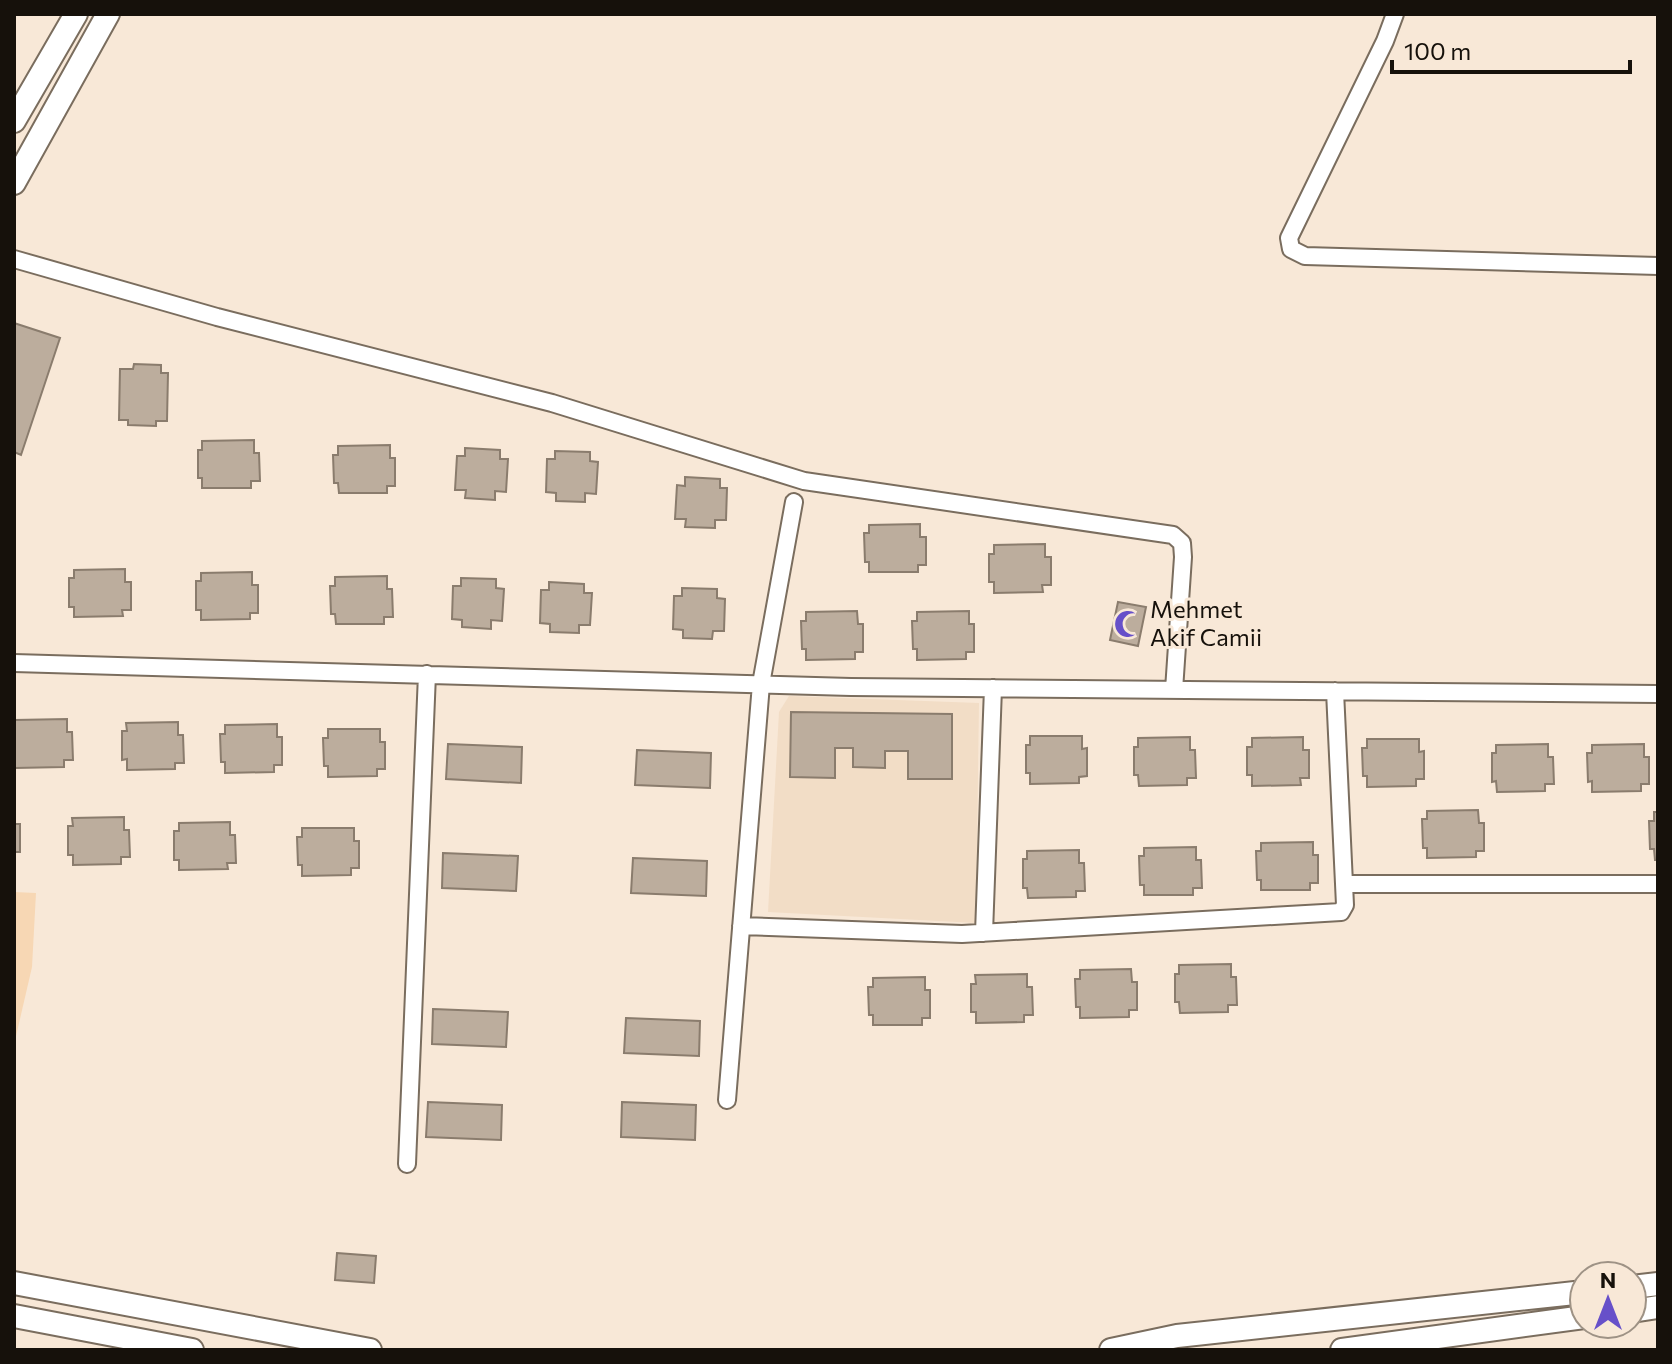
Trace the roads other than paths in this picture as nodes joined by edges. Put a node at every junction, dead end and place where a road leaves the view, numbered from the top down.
1 (108, 14) edge
2 (1395, 14) edge
3 (71, 16) edge
4 (94, 35) junction
5 (14, 121) edge
6 (14, 183) edge
7 (14, 259) edge
8 (1658, 266) edge
9 (794, 502) dead end
10 (14, 663) edge
11 (427, 674) junction
12 (761, 684) junction
13 (993, 688) junction
14 (1174, 690) junction
15 (1335, 691) junction
16 (1658, 694) edge
17 (1344, 884) junction
18 (1658, 884) edge
19 (741, 926) junction
20 (984, 933) junction
21 (727, 1100) dead end
22 (407, 1164) dead end
23 (14, 1283) edge
24 (1568, 1294) edge
25 (14, 1316) edge
26 (1568, 1319) edge
27 (192, 1350) edge
28 (370, 1350) edge
29 (1111, 1350) edge
30 (1342, 1350) edge

1 - 4 main road
2 - 8 street
3 - 4 street
3 - 5 main road
4 - 6 main road
7 - 14 street
9 - 12 street
10 - 11 street
11 - 12 street
11 - 22 street
12 - 13 street
12 - 19 street
13 - 14 street
13 - 20 street
14 - 15 street
15 - 16 street
15 - 17 street
17 - 18 street
17 - 20 street
19 - 20 street
19 - 21 street
23 - 28 main road
24 - 29 main road
25 - 27 main road
26 - 30 main road

